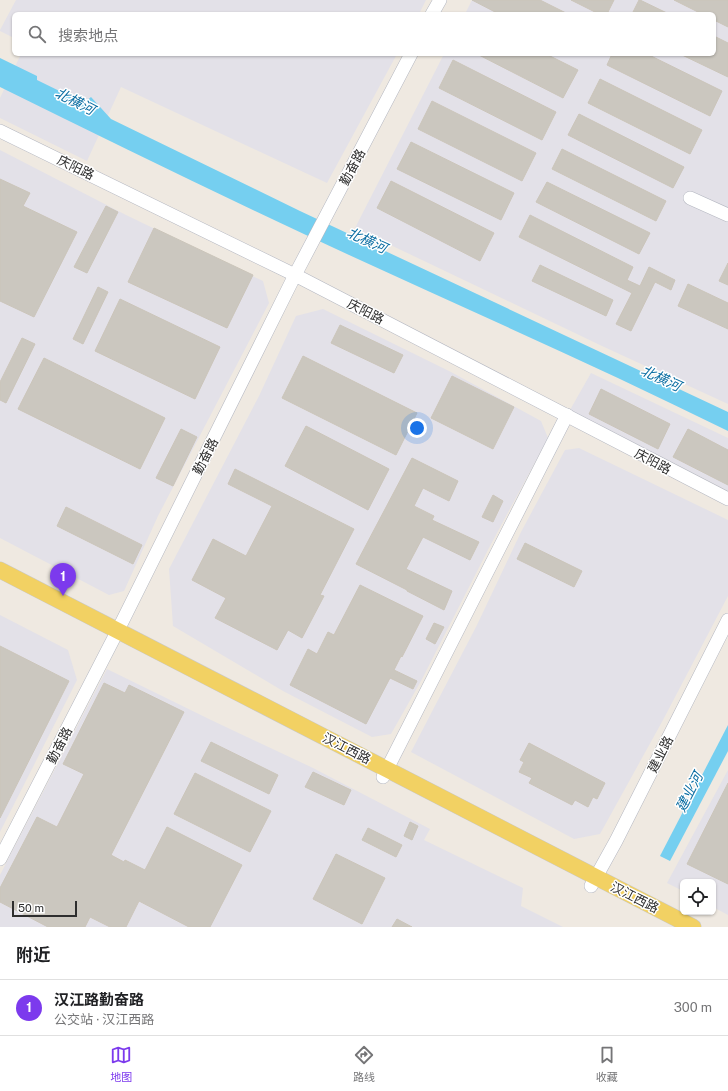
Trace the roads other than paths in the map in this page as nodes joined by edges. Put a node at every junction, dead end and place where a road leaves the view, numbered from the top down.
1 (440, 0) edge
2 (433, 12) edge
3 (410, 56) edge
4 (0, 131) edge
5 (690, 198) dead end
6 (728, 215) edge
7 (295, 275) junction
8 (567, 415) junction
9 (728, 499) edge
10 (0, 570) edge
11 (0, 581) edge
12 (728, 620) edge
13 (116, 634) junction
14 (385, 773) junction
15 (0, 859) edge
16 (593, 881) junction
17 (671, 927) edge
18 (693, 927) edge

1 - 2 street
3 - 7 street, 勤奋路
4 - 7 street, 庆阳路
5 - 6 street
7 - 8 street, 庆阳路
7 - 13 street, 勤奋路
8 - 9 street, 庆阳路
8 - 14 street
10 - 13 main road, 汉江西路
11 - 13 main road, 汉江西路
12 - 16 street, 建业路
13 - 14 main road, 汉江西路
13 - 15 street, 勤奋路
14 - 16 main road, 汉江西路
16 - 17 main road, 汉江西路
16 - 18 main road, 汉江西路

